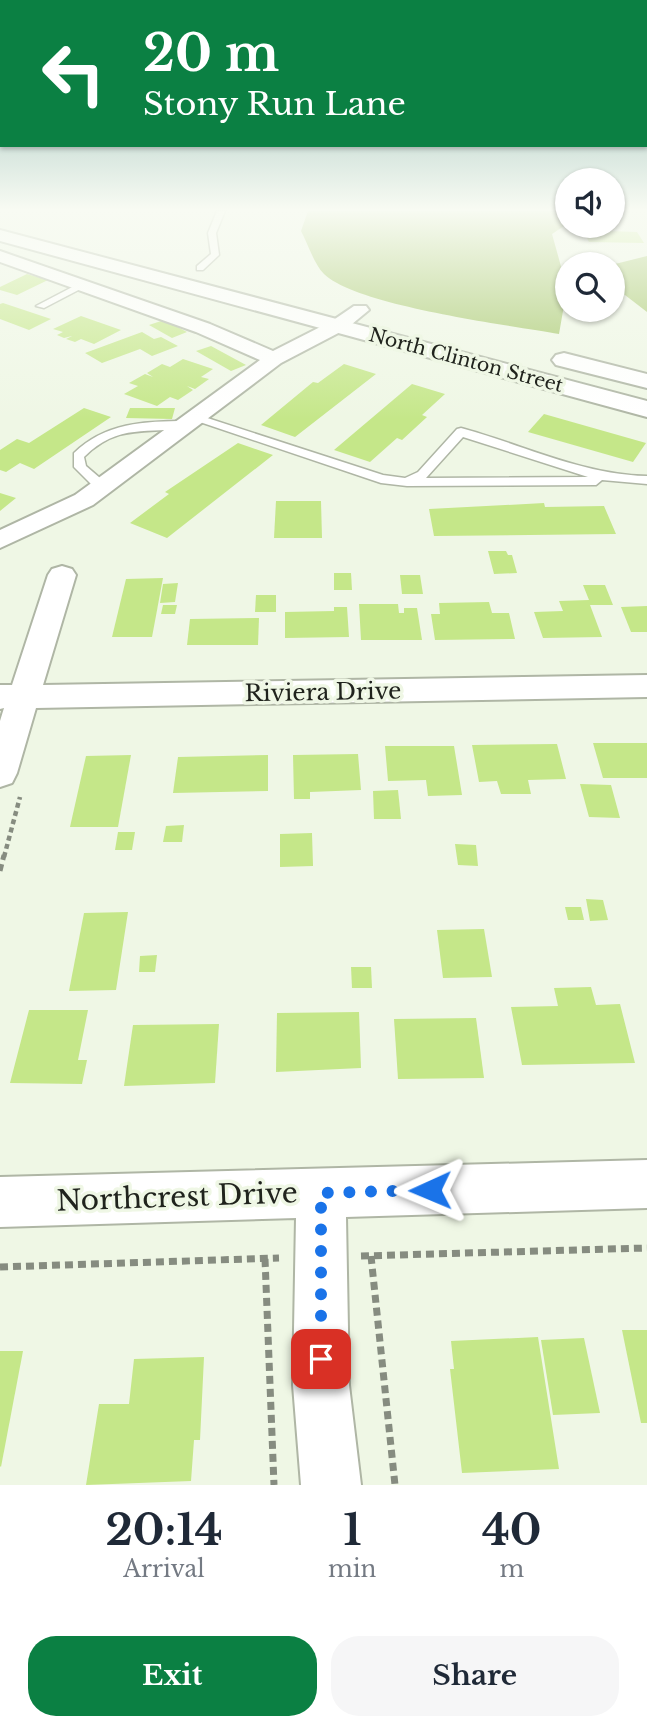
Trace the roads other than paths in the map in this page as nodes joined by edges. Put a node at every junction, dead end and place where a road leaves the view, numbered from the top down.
1 (70, 280) edge
2 (171, 280) edge
3 (247, 280) edge
4 (83, 285) junction
5 (307, 296) dead end
6 (334, 303) dead end
7 (41, 306) dead end
8 (360, 310) junction
9 (386, 316) dead end
10 (339, 325) junction
11 (543, 355) dead end
12 (274, 359) junction
13 (647, 381) edge
14 (647, 409) edge
15 (191, 421) junction
16 (647, 480) edge
17 (619, 481) junction
18 (407, 482) junction
19 (102, 487) junction
20 (0, 540) edge
21 (62, 575) dead end
22 (647, 686) edge
23 (12, 697) edge
24 (11, 781) edge
25 (647, 1184) edge
26 (321, 1193) junction
27 (0, 1202) edge
28 (331, 1485) edge

1 - 4 street
2 - 10 main road, North Clinton Street
3 - 5 main road
4 - 7 lane
4 - 12 street
6 - 8 main road, North Clinton Street
8 - 9 main road, North Clinton Street
8 - 10 street
10 - 12 street
10 - 14 main road, North Clinton Street
11 - 13 main road, North Clinton Street
12 - 15 street
15 - 18 lane
15 - 19 street
15 - 19 lane
16 - 17 lane
17 - 18 lane
17 - 18 lane
19 - 20 street
21 - 23 street
22 - 23 street, Riviera Drive
23 - 24 street
25 - 26 street, Northcrest Drive
26 - 27 street, Northcrest Drive
26 - 28 street

